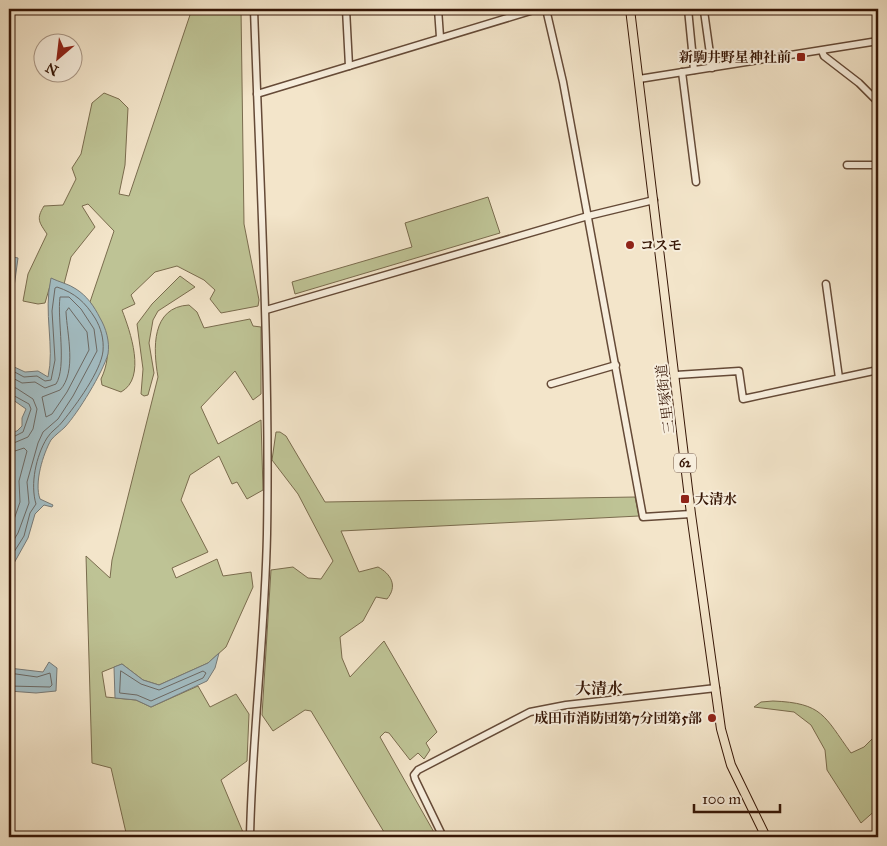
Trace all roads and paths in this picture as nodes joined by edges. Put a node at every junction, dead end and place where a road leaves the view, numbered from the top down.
1 (254, 9) edge
2 (346, 9) edge
3 (438, 9) edge
4 (537, 9) edge
5 (546, 9) edge
6 (630, 9) edge
7 (688, 9) edge
8 (707, 9) edge
9 (440, 38) junction
10 (878, 41) edge
11 (822, 51) junction
12 (349, 66) junction
13 (712, 68) junction
14 (694, 70) junction
15 (682, 72) junction
16 (639, 79) junction
17 (257, 94) junction
18 (878, 102) edge
19 (847, 164) dead end
20 (878, 165) edge
21 (696, 182) dead end
22 (654, 200) junction
23 (588, 216) junction
24 (826, 284) dead end
25 (266, 310) junction
26 (616, 365) junction
27 (878, 370) edge
28 (676, 375) junction
29 (839, 378) junction
30 (551, 384) dead end
31 (691, 514) junction
32 (716, 688) junction
33 (250, 837) edge
34 (443, 837) edge
35 (766, 837) edge

1 - 17 street
2 - 12 street
3 - 9 street
4 - 9 street
5 - 23 street
6 - 16 main road, 三里塚街道 / 62
7 - 14 street
8 - 13 street
9 - 12 street
10 - 11 street
11 - 13 street
11 - 18 street
12 - 17 street
13 - 14 street
14 - 15 street
15 - 16 street
15 - 21 street
16 - 22 main road, 三里塚街道 / 62
17 - 25 street
19 - 20 street
22 - 23 street
22 - 28 main road, 三里塚街道 / 62
23 - 25 street
23 - 26 street
24 - 29 street
25 - 33 street
26 - 30 street
26 - 31 street
27 - 29 street
28 - 29 street
28 - 31 main road, 三里塚街道 / 62
31 - 32 main road, 三里塚街道 / 62
32 - 34 street
32 - 35 main road, 三里塚街道 / 62

